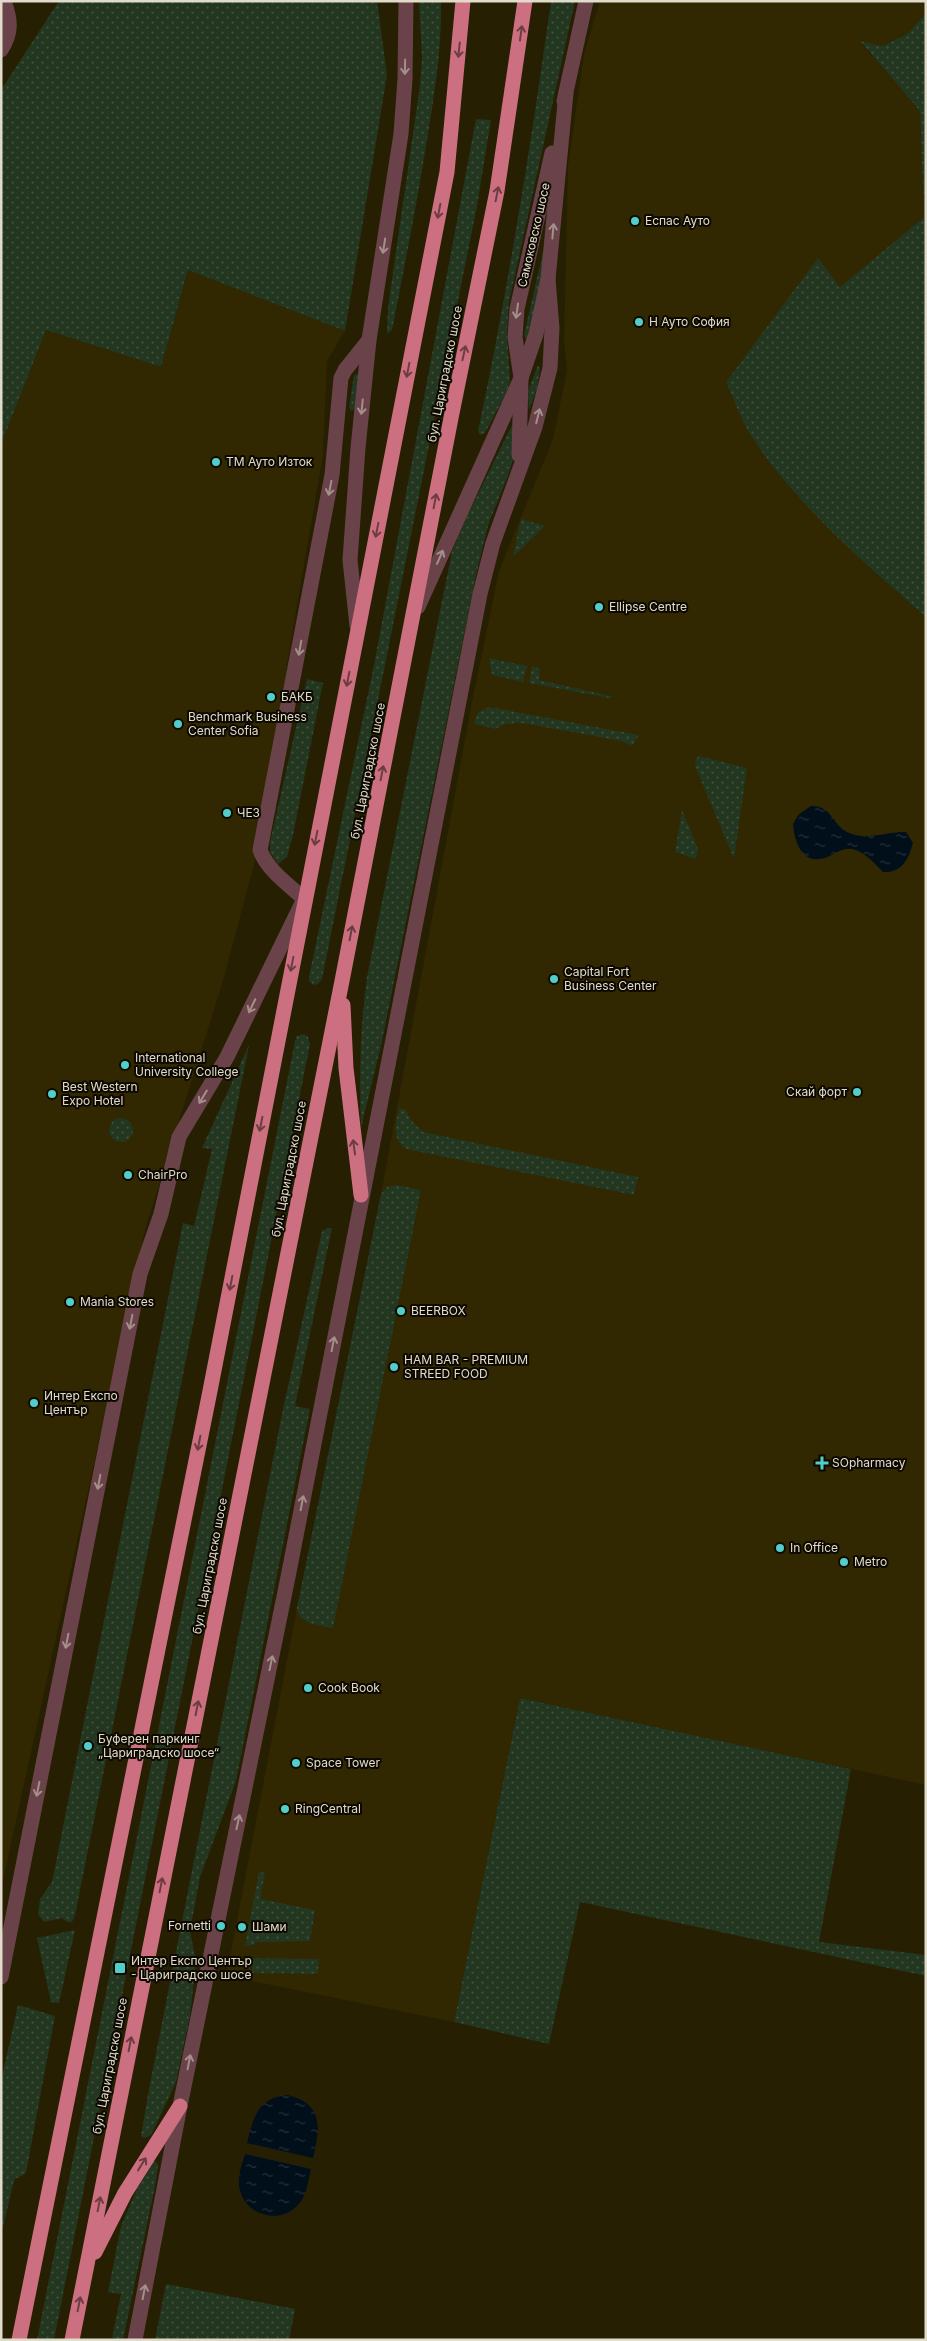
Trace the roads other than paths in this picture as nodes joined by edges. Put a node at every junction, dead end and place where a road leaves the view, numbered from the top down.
1 (4, 1) edge
2 (406, 1) edge
3 (463, 1) edge
4 (525, 1) edge
5 (586, 1) edge
6 (1, 50) edge
7 (566, 93) junction
8 (548, 279) junction
9 (369, 340) junction
10 (521, 378) junction
11 (516, 479) junction
12 (413, 618) junction
13 (357, 631) junction
14 (304, 899) junction
15 (342, 981) junction
16 (361, 1195) junction
17 (1, 1977) edge
18 (180, 2106) junction
19 (86, 2269) junction
20 (19, 2340) edge
21 (72, 2340) edge
22 (135, 2340) edge

1 - 6 street
2 -> 9 street
3 -> 13 highway
12 -> 4 highway, бул. Цариградско шосе
5 - 7 street, Самоковско шосе
8 -> 7 street, Самоковско шосе
7 -> 10 street, Самоковско шосе
8 - 10 street, Самоковско шосе
11 -> 8 street
9 -> 13 street
9 -> 14 street
10 - 11 street
12 -> 10 street, Самоковско шосе
11 - 16 street
15 -> 12 highway, бул. Цариградско шосе
13 -> 14 highway
14 -> 17 street
14 -> 20 highway
16 -> 15 highway
19 -> 15 highway, бул. Цариградско шосе
18 -> 16 street
19 -> 18 highway
22 -> 18 street
21 -> 19 highway, бул. Цариградско шосе

